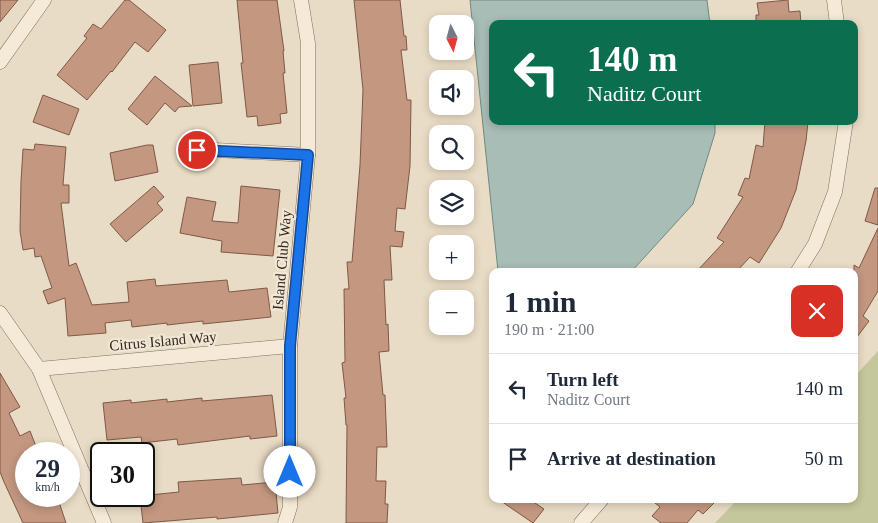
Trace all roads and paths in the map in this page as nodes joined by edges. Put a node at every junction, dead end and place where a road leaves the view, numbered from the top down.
1 (44, 0) edge
2 (301, 0) edge
3 (834, 0) edge
4 (836, 20) edge
5 (0, 62) edge
6 (845, 125) edge
7 (197, 150) dead end
8 (308, 155) junction
9 (800, 268) edge
10 (0, 313) edge
11 (290, 346) junction
12 (39, 369) junction
13 (599, 503) edge
14 (104, 523) edge
15 (285, 523) edge
16 (582, 523) edge

1 - 5 street
2 - 8 street, Island Club Way
3 - 4 street
6 - 9 street
7 - 8 street
8 - 11 street, Island Club Way
10 - 12 street
11 - 12 street, Citrus Island Way
11 - 15 street, Island Club Way
12 - 14 street
13 - 16 street

